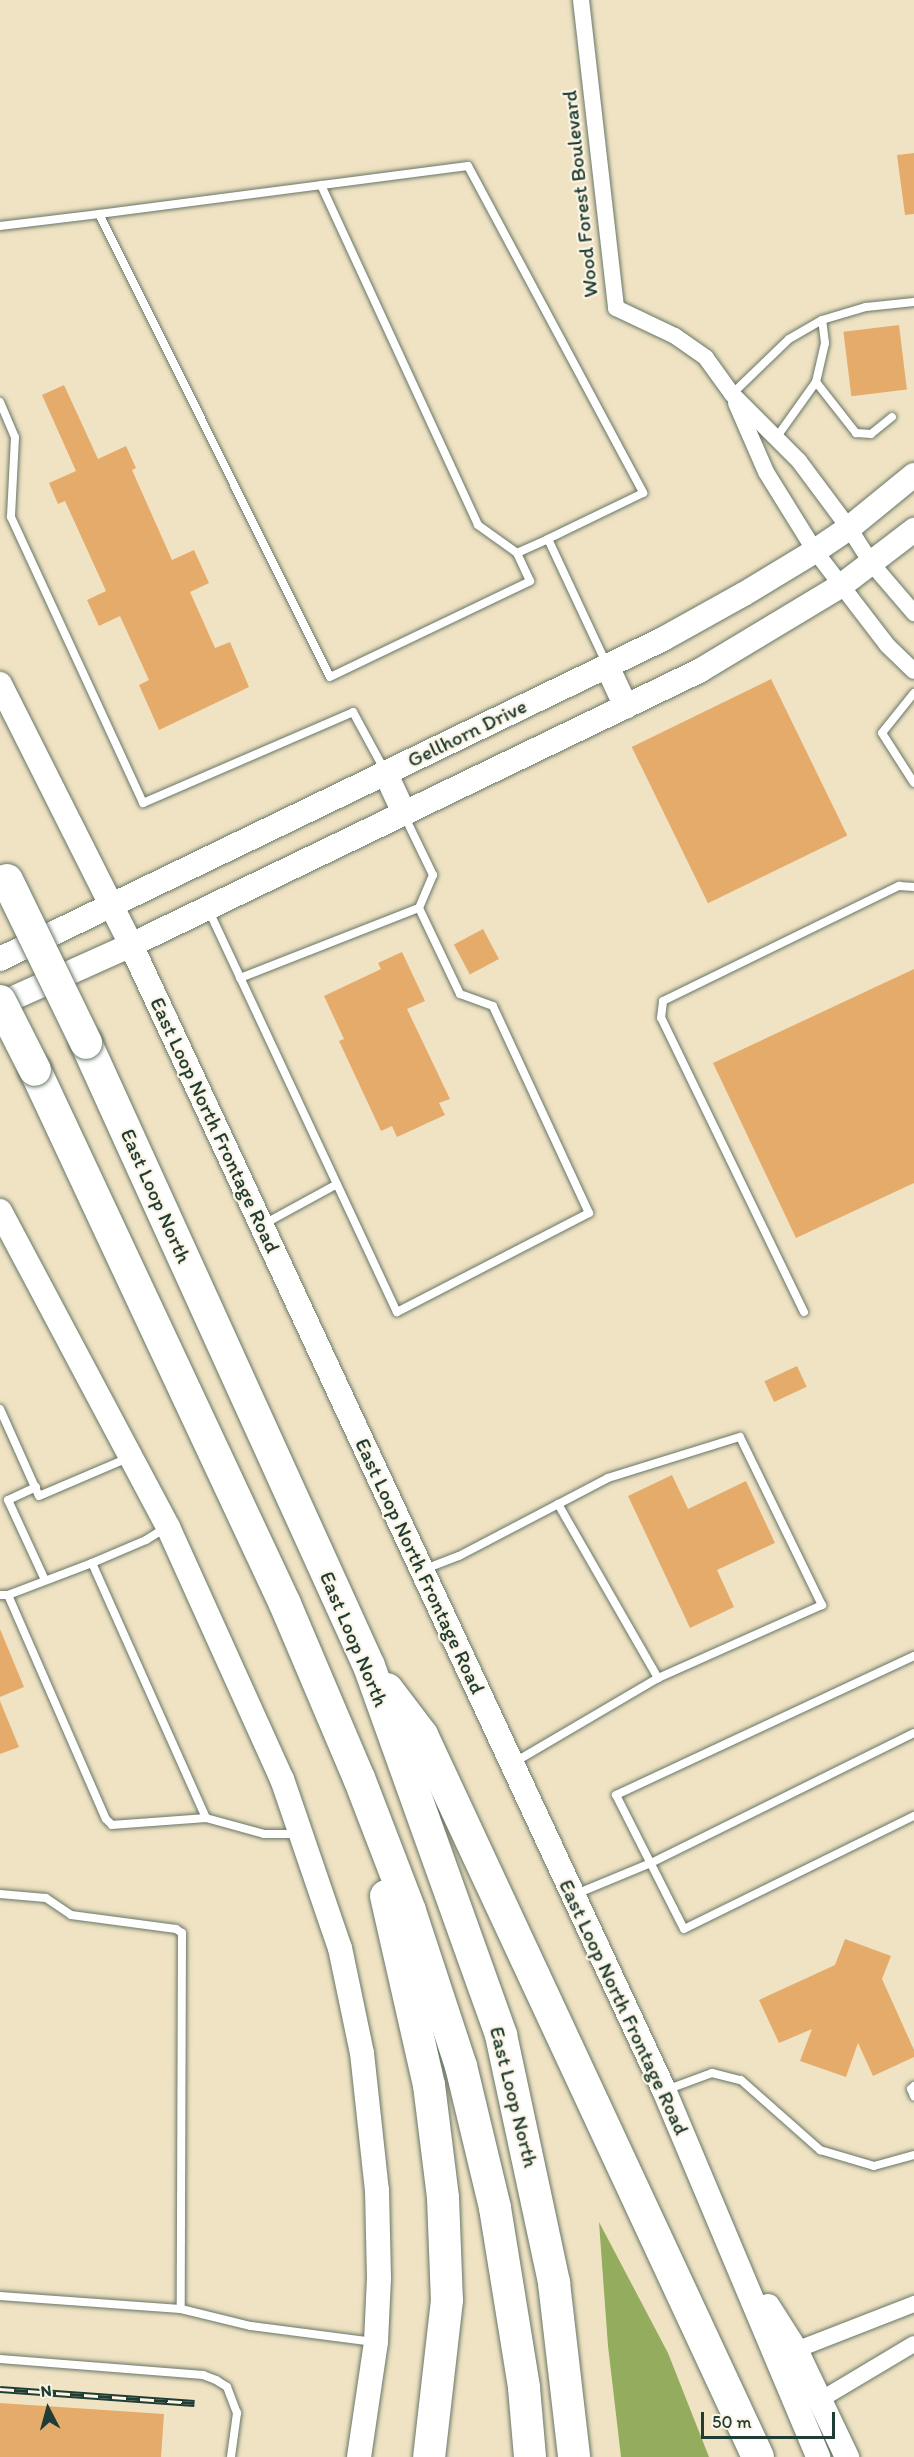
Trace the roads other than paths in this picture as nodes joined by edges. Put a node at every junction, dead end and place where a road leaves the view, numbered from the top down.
1 (581, 0) edge
2 (321, 185) junction
3 (99, 214) junction
4 (0, 226) edge
5 (914, 302) edge
6 (822, 320) junction
7 (816, 382) junction
8 (732, 394) junction
9 (0, 402) edge
10 (892, 417) dead end
11 (776, 438) junction
12 (914, 475) edge
13 (849, 528) junction
14 (914, 530) edge
15 (548, 539) junction
16 (815, 551) junction
17 (517, 553) junction
18 (872, 564) junction
19 (842, 585) junction
20 (914, 612) edge
21 (607, 666) junction
22 (914, 671) edge
23 (0, 684) edge
24 (914, 693) edge
25 (626, 707) junction
26 (386, 772) junction
27 (914, 783) edge
28 (404, 813) junction
29 (4, 872) edge
30 (914, 887) edge
31 (111, 905) junction
32 (207, 908) junction
33 (419, 908) junction
34 (131, 945) junction
35 (0, 959) edge
36 (240, 978) junction
37 (0, 1002) edge
38 (337, 1184) junction
39 (0, 1211) edge
40 (261, 1226) junction
41 (804, 1312) dead end
42 (0, 1409) edge
43 (131, 1457) junction
44 (36, 1487) junction
45 (4, 1500) edge
46 (558, 1504) junction
47 (168, 1527) junction
48 (92, 1563) junction
49 (422, 1571) junction
50 (45, 1580) junction
51 (4, 1595) edge
52 (914, 1656) edge
53 (369, 1666) junction
54 (658, 1678) junction
55 (914, 1733) edge
56 (512, 1764) junction
57 (359, 1778) junction
58 (914, 1816) edge
59 (206, 1818) junction
60 (302, 1834) junction
61 (651, 1863) junction
62 (0, 1894) edge
63 (573, 1895) junction
64 (914, 2086) edge
65 (664, 2091) junction
66 (914, 2096) edge
67 (914, 2155) edge
68 (732, 2252) junction
69 (0, 2296) edge
70 (914, 2304) edge
71 (181, 2309) junction
72 (376, 2342) junction
73 (914, 2344) edge
74 (796, 2350) junction
75 (0, 2359) edge
76 (820, 2400) junction
77 (735, 2410) junction
78 (231, 2457) edge
79 (358, 2457) edge
80 (429, 2457) edge
81 (530, 2457) edge
82 (574, 2457) edge
83 (748, 2457) edge
84 (758, 2457) edge
85 (818, 2457) edge
86 (847, 2457) edge

1 - 8 street, Wood Forest Boulevard
2 - 3 lane
2 - 15 lane
2 - 17 lane
3 - 4 lane
3 - 17 lane
5 - 6 lane
6 - 7 lane
6 - 8 lane
7 - 10 lane
7 - 11 lane
8 - 11 street, Wood Forest Boulevard
8 - 16 street, Wood Forest Boulevard
9 - 26 lane
11 - 13 street, Wood Forest Boulevard
12 - 13 main road, Gellhorn Drive
13 - 16 main road, Gellhorn Drive
13 - 18 street, Wood Forest Boulevard
14 - 18 main road
15 - 17 lane
15 - 21 lane
16 - 19 street, Wood Forest Boulevard
16 - 21 main road, Gellhorn Drive
18 - 19 main road
18 - 20 street, Wood Forest Boulevard
19 - 22 street, Wood Forest Boulevard
19 - 25 main road
21 - 25 main road
21 - 26 main road, Gellhorn Drive
23 - 31 main road, East Loop North Frontage Road
24 - 27 lane
25 - 28 main road
26 - 28 main road
26 - 31 main road, Gellhorn Drive
28 - 32 main road
28 - 33 lane
29 - 53 highway, East Loop North, bridge
30 - 41 lane
31 - 34 main road, East Loop North Frontage Road
31 - 35 main road, Gellhorn Drive
32 - 34 main road
32 - 36 lane
33 - 36 lane
33 - 38 lane
34 - 37 main road
34 - 40 main road, East Loop North Frontage Road
36 - 38 lane
37 - 57 highway, East Loop North, bridge
38 - 40 lane
39 - 43 main road
40 - 49 main road, East Loop North Frontage Road
42 - 44 lane
43 - 44 lane
43 - 47 main road
44 - 45 lane
45 - 50 lane
46 - 49 lane
46 - 54 lane
46 - 54 lane
47 - 48 lane
47 - 60 main road
48 - 50 lane
48 - 59 lane
49 - 56 main road, East Loop North Frontage Road
50 - 51 lane
51 - 59 lane
52 - 61 lane
53 - 77 highway
53 - 82 highway, East Loop North
54 - 56 lane
55 - 61 lane
56 - 63 main road, East Loop North Frontage Road
57 - 80 highway
57 - 81 highway, East Loop North
58 - 61 lane
59 - 60 lane
60 - 72 main road
61 - 63 lane
62 - 71 lane
63 - 65 main road, East Loop North Frontage Road
64 - 66 lane
65 - 67 lane
65 - 68 main road, East Loop North Frontage Road
68 - 74 main road
68 - 85 main road, East Loop North Frontage Road
69 - 71 lane
70 - 74 street
71 - 72 lane
72 - 79 main road
73 - 76 street
74 - 76 main road
75 - 78 lane
76 - 86 main road
77 - 83 highway
77 - 84 highway

